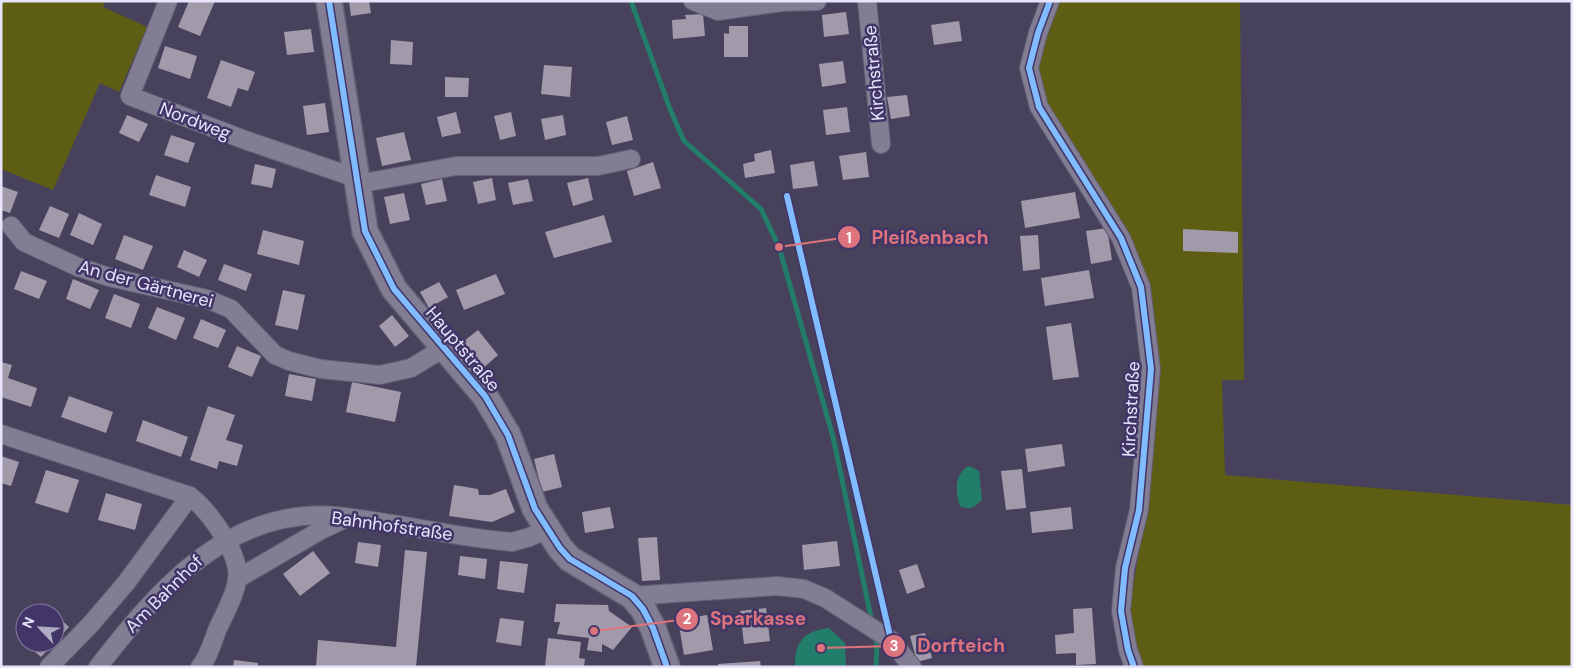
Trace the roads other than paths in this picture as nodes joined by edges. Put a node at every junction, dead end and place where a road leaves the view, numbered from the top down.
1 (168, 1) edge
2 (329, 1) edge
3 (693, 1) edge
4 (817, 1) edge
5 (867, 1) edge
6 (1050, 1) edge
7 (881, 144) dead end
8 (631, 159) dead end
9 (357, 181) junction
10 (12, 226) dead end
11 (444, 348) junction
12 (1, 434) edge
13 (190, 496) junction
14 (347, 518) junction
15 (546, 529) junction
16 (226, 540) junction
17 (238, 579) junction
18 (632, 596) junction
19 (90, 625) junction
20 (120, 638) junction
21 (49, 667) edge
22 (98, 667) edge
23 (200, 667) edge
24 (666, 667) edge
25 (912, 667) edge
26 (1134, 667) edge

1 - 9 street, Nordweg
2 - 9 street, Hauptstraße
3 - 4 street
5 - 7 street, Kirchstraße
6 - 26 street, Kirchstraße
8 - 9 street
9 - 11 street, Hauptstraße
10 - 11 street, An der Gärtnerei
11 - 15 street, Hauptstraße
12 - 13 street
13 - 16 street
13 - 19 street, Am Bahnhof
14 - 15 street, Bahnhofstraße
14 - 16 street, Bahnhofstraße
14 - 17 street
15 - 18 street, Hauptstraße
16 - 17 street
16 - 20 street, Am Bahnhof
17 - 23 street
18 - 24 street, Hauptstraße
18 - 25 street
19 - 20 street, Am Bahnhof
19 - 21 street, Am Bahnhof
20 - 22 street, Am Bahnhof

